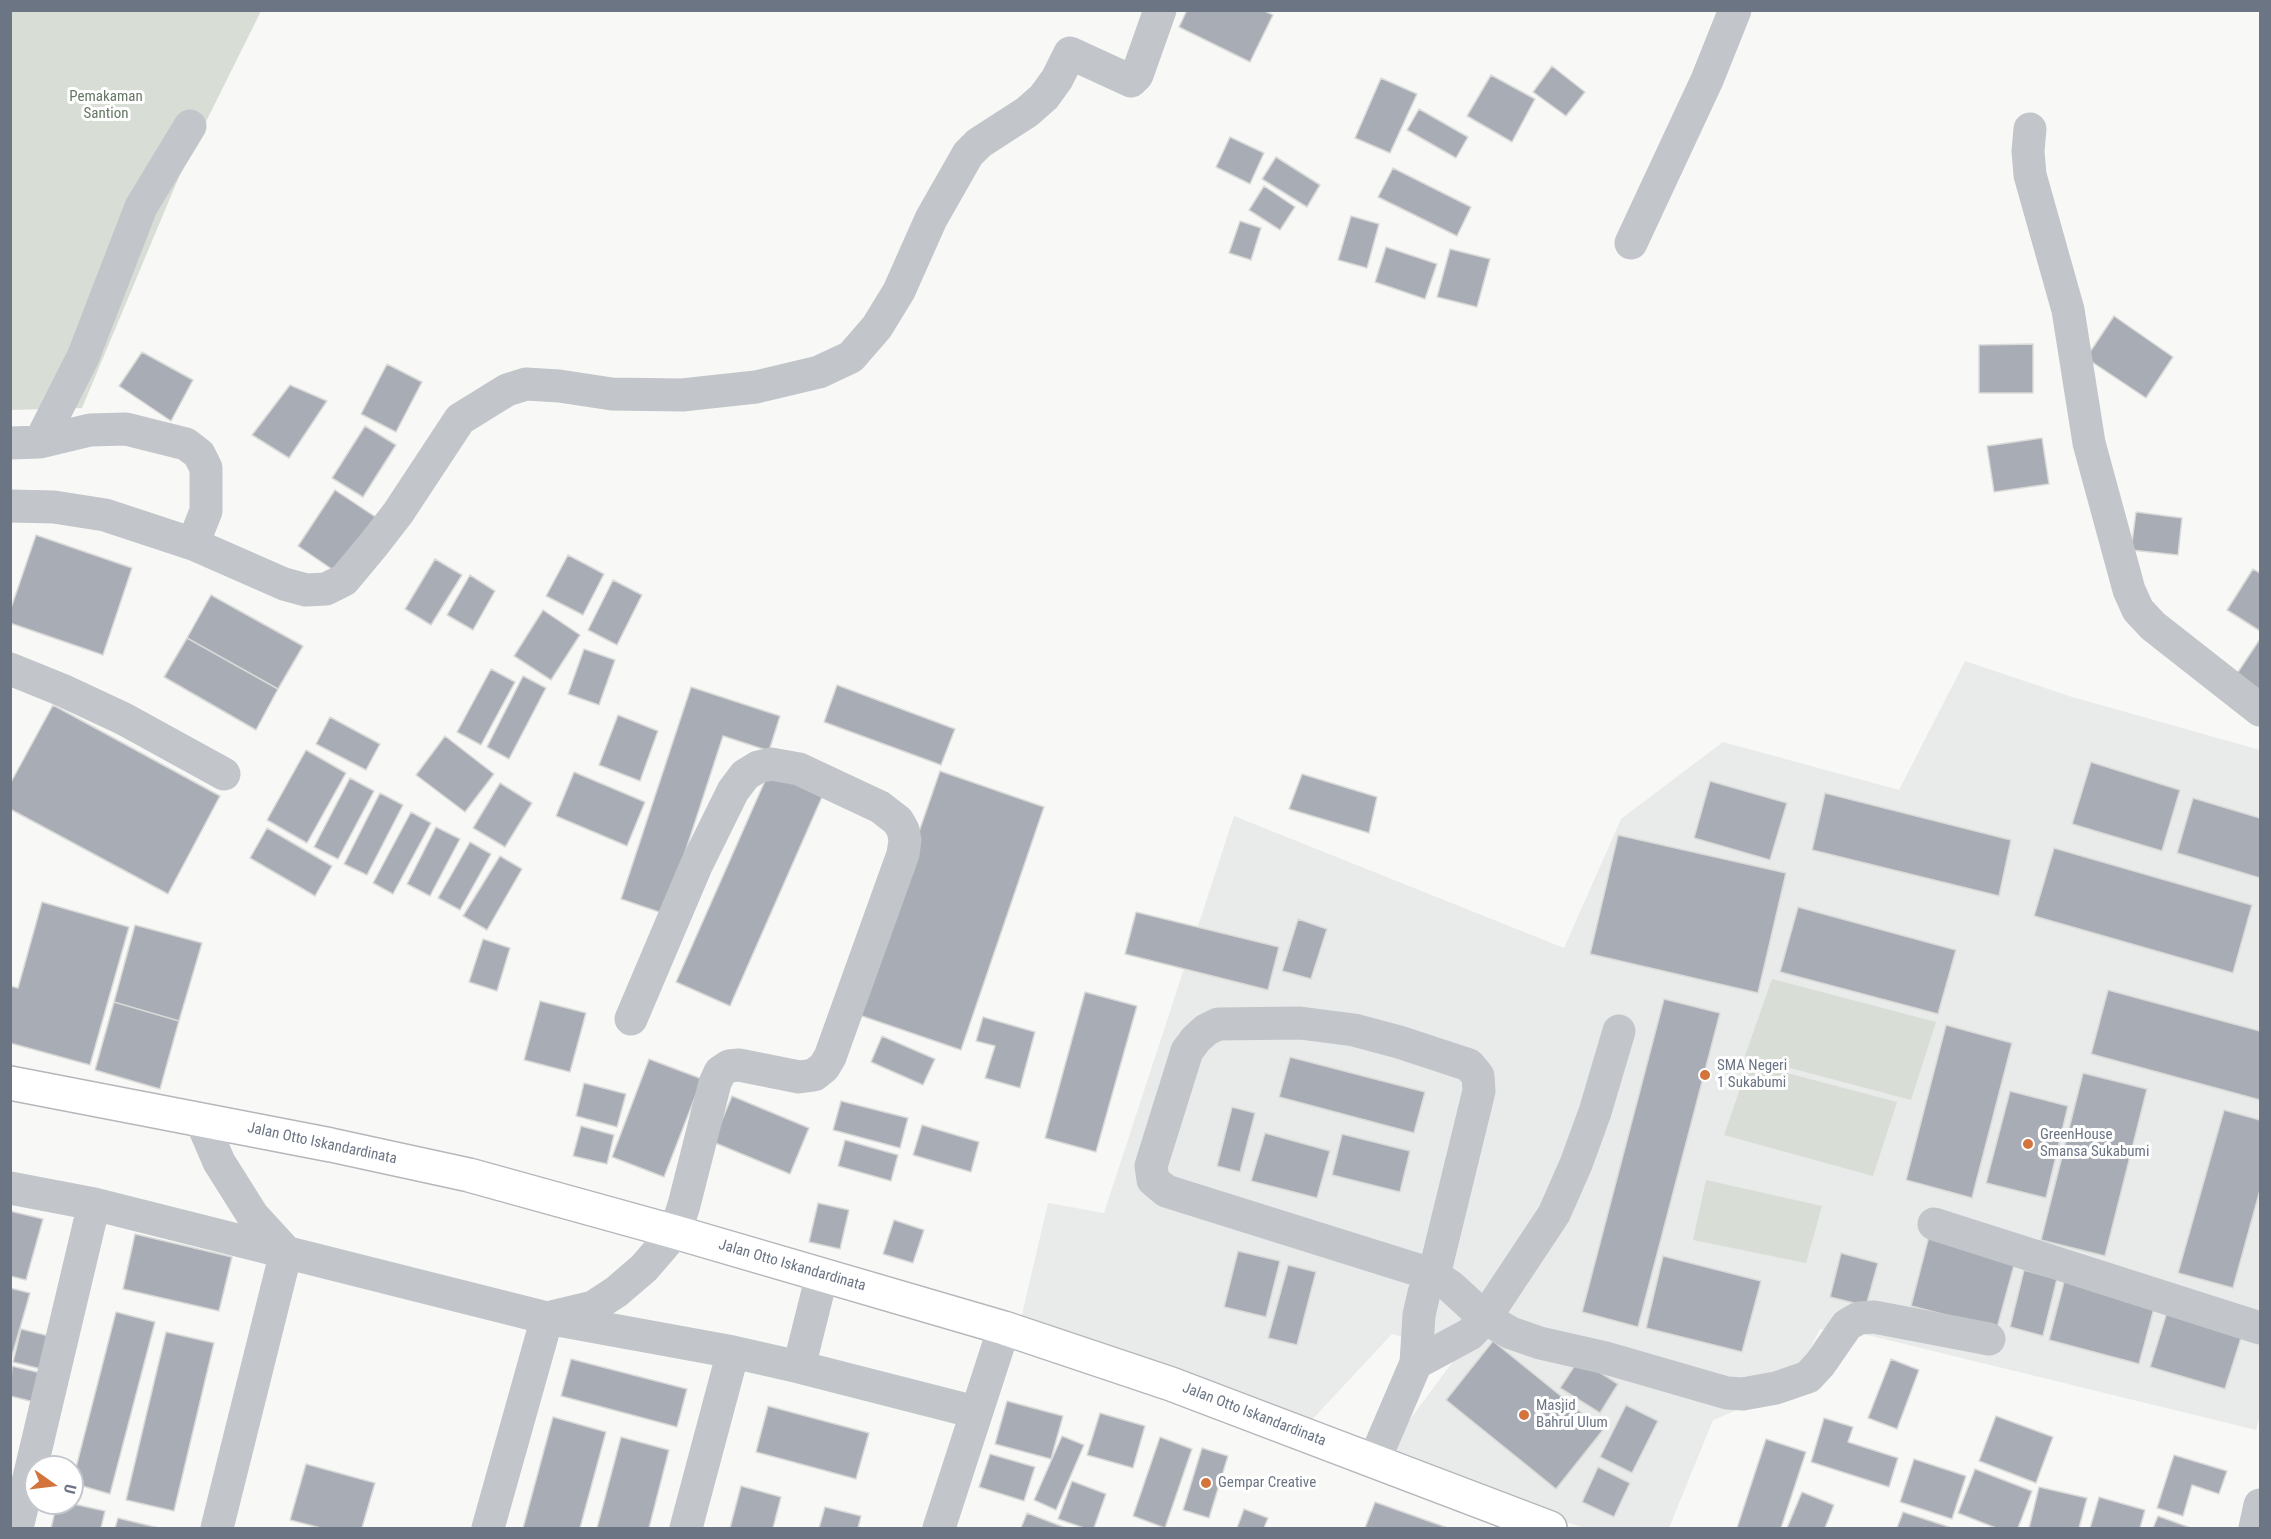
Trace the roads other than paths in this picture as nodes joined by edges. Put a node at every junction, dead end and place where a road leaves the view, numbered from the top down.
1 (1160, 10) edge
2 (1735, 10) edge
3 (190, 126) dead end
4 (2030, 129) dead end
5 (1631, 243) dead end
6 (26, 442) edge
7 (10, 506) edge
8 (193, 544) junction
9 (10, 669) edge
10 (2260, 710) edge
11 (224, 774) dead end
12 (631, 1019) dead end
13 (1619, 1031) dead end
14 (10, 1083) edge
15 (201, 1120) junction
16 (10, 1188) edge
17 (94, 1204) junction
18 (1934, 1224) dead end
19 (675, 1232) junction
20 (286, 1252) junction
21 (822, 1275) junction
22 (1434, 1275) junction
23 (547, 1318) junction
24 (1485, 1318) junction
25 (1004, 1328) junction
26 (2260, 1328) edge
27 (1989, 1339) dead end
28 (733, 1352) junction
29 (1416, 1363) junction
30 (799, 1367) junction
31 (975, 1412) junction
32 (1374, 1461) junction
33 (2260, 1505) edge
34 (17, 1528) edge
35 (217, 1528) edge
36 (488, 1528) edge
37 (686, 1528) edge
38 (939, 1528) edge
39 (1550, 1528) edge
40 (2255, 1528) edge

1 - 8 street
2 - 5 street
3 - 6 street
4 - 10 street
6 - 8 street
7 - 8 street
9 - 11 street
12 - 19 street
13 - 24 street
14 - 15 main road, Jalan Otto Iskandardinata
15 - 19 main road, Jalan Otto Iskandardinata
15 - 20 street
16 - 17 street
17 - 20 street
17 - 34 street
18 - 26 street
19 - 21 main road, Jalan Otto Iskandardinata
19 - 23 street
20 - 23 street
20 - 35 street
21 - 25 main road, Jalan Otto Iskandardinata
21 - 30 street
22 - 22 street
22 - 24 street
22 - 29 street
23 - 28 street
23 - 36 street
24 - 27 street
24 - 29 street
25 - 31 street
25 - 32 main road, Jalan Otto Iskandardinata
28 - 30 street
28 - 37 street
29 - 32 street
30 - 31 street
31 - 38 street
32 - 39 main road, Jalan Otto Iskandardinata
33 - 40 street

